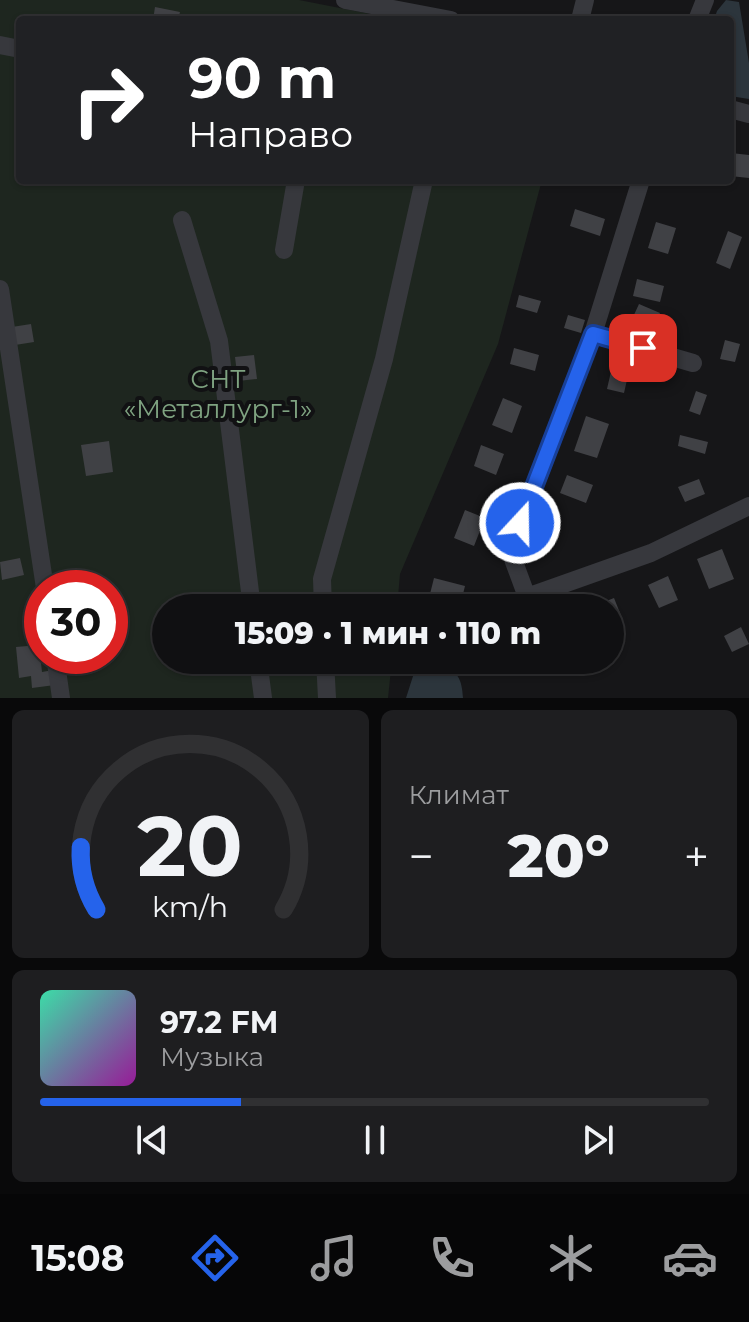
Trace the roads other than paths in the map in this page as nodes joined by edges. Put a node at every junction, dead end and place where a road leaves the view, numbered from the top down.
1 (345, 0) edge
2 (430, 16) edge
3 (295, 184) edge
4 (423, 184) edge
5 (640, 184) edge
6 (182, 220) dead end
7 (284, 250) dead end
8 (0, 289) edge
9 (593, 334) junction
10 (693, 363) dead end
11 (749, 506) edge
12 (42, 570) edge
13 (250, 594) edge
14 (323, 594) edge
15 (58, 674) edge
16 (260, 674) edge
17 (326, 674) edge
18 (61, 698) edge
19 (263, 698) edge
20 (327, 698) edge

1 - 2 street
3 - 7 street
4 - 14 street
5 - 9 street
6 - 13 street
8 - 12 street
9 - 10 street
9 - 11 street
15 - 18 street
16 - 19 street
17 - 20 street

